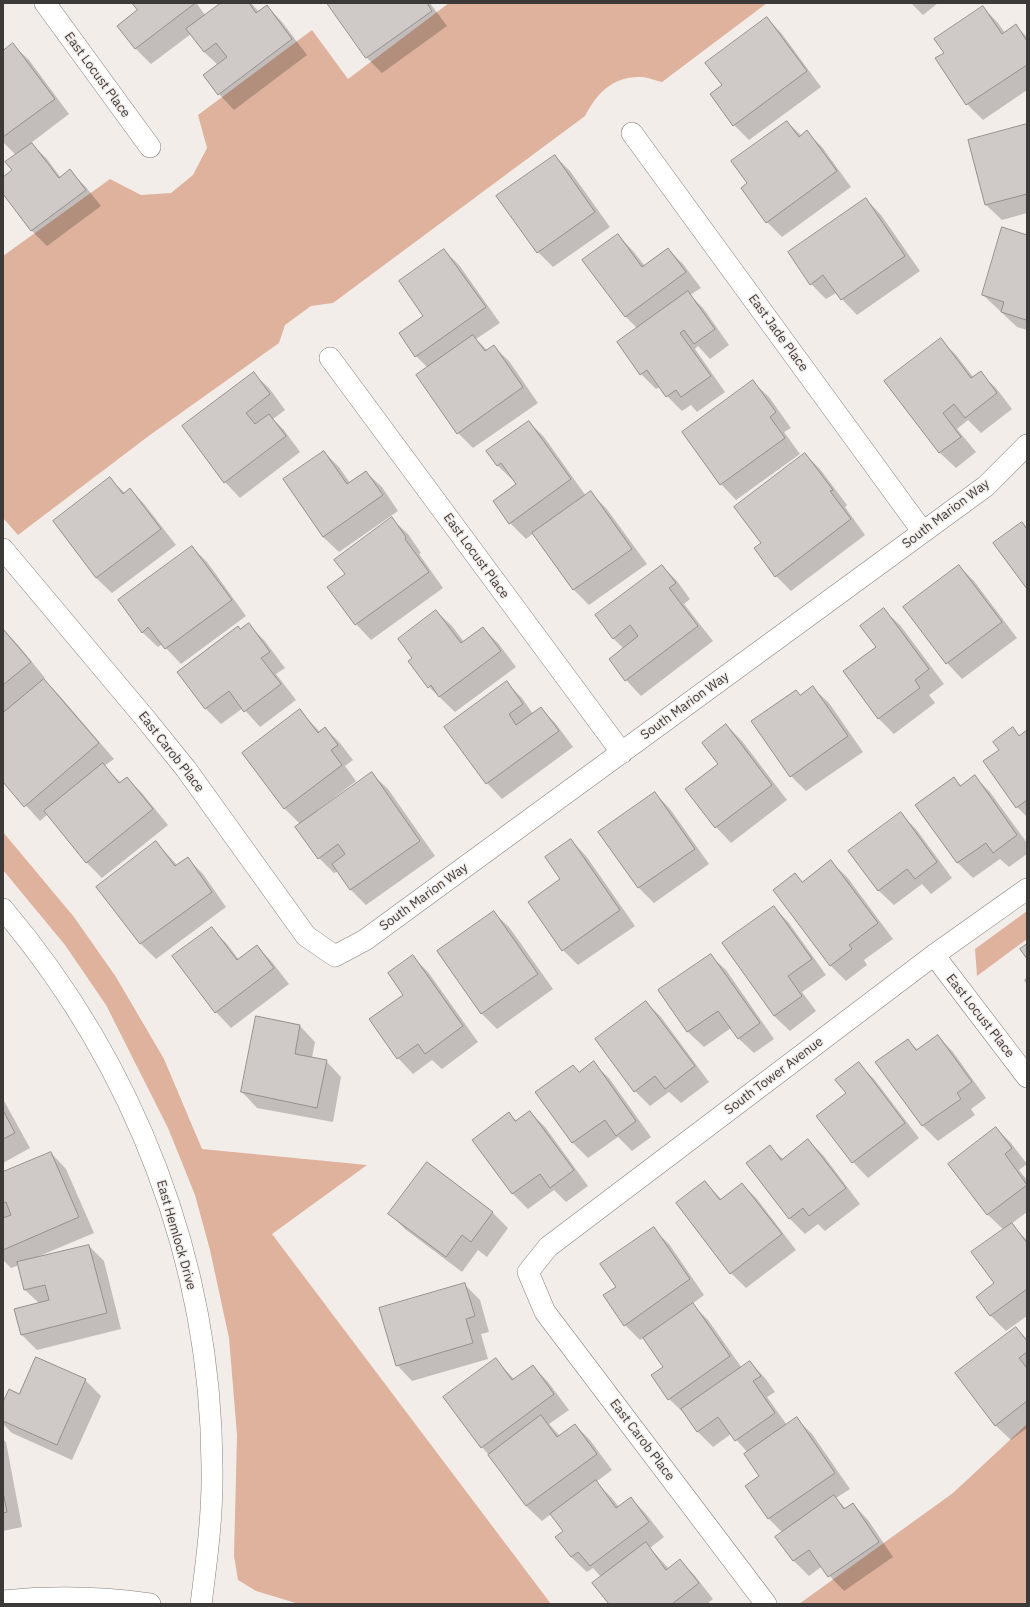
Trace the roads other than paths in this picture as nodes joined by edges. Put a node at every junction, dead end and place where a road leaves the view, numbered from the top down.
1 (45, 3) edge
2 (632, 133) dead end
3 (150, 147) dead end
4 (330, 358) dead end
5 (1027, 445) edge
6 (923, 532) junction
7 (3, 549) edge
8 (622, 753) junction
9 (1027, 889) edge
10 (3, 909) edge
11 (934, 955) junction
12 (335, 956) joint
13 (1027, 1077) edge
14 (528, 1272) joint
15 (3, 1600) edge
16 (150, 1604) edge
17 (201, 1604) edge
18 (766, 1604) edge

1 - 3 street, East Locust Place
2 - 6 street, East Jade Place
4 - 8 street, East Locust Place
5 - 6 street, South Marion Way
6 - 8 street, South Marion Way
7 - 12 street, East Carob Place
8 - 12 street, South Marion Way
9 - 11 street, South Tower Avenue
10 - 17 street, East Hemlock Drive
11 - 13 street, East Locust Place
11 - 14 street, South Tower Avenue
14 - 18 street, East Carob Place
15 - 16 street

